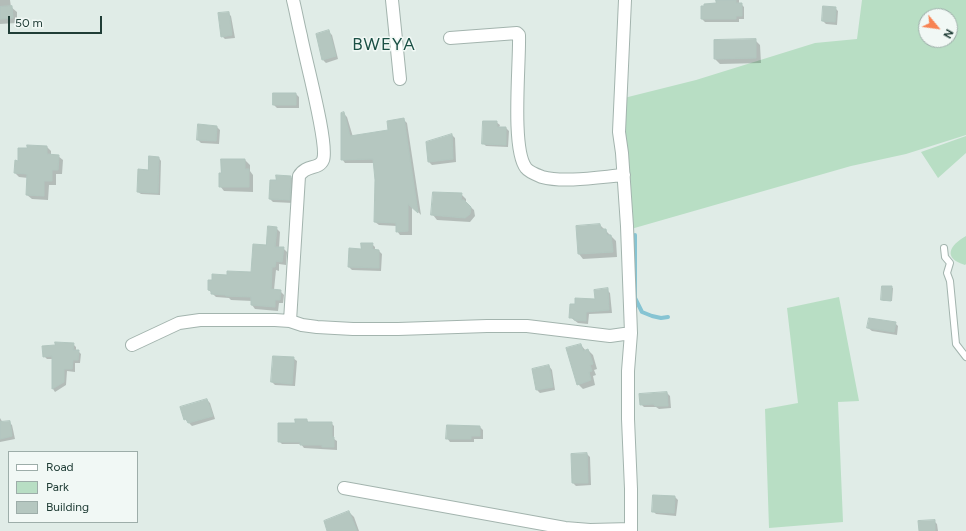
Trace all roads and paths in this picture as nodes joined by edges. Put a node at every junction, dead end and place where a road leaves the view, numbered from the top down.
1 (293, 0) edge
2 (392, 0) edge
3 (625, 0) edge
4 (450, 38) dead end
5 (400, 79) dead end
6 (624, 175) junction
7 (944, 248) dead end
8 (290, 321) junction
9 (631, 333) junction
10 (132, 345) dead end
11 (966, 356) edge
12 (344, 488) dead end
13 (631, 530) edge

1 - 8 street
2 - 5 street
3 - 6 street
4 - 6 street
6 - 9 street
7 - 11 lane
8 - 9 street
8 - 10 street
9 - 13 street
12 - 13 street

